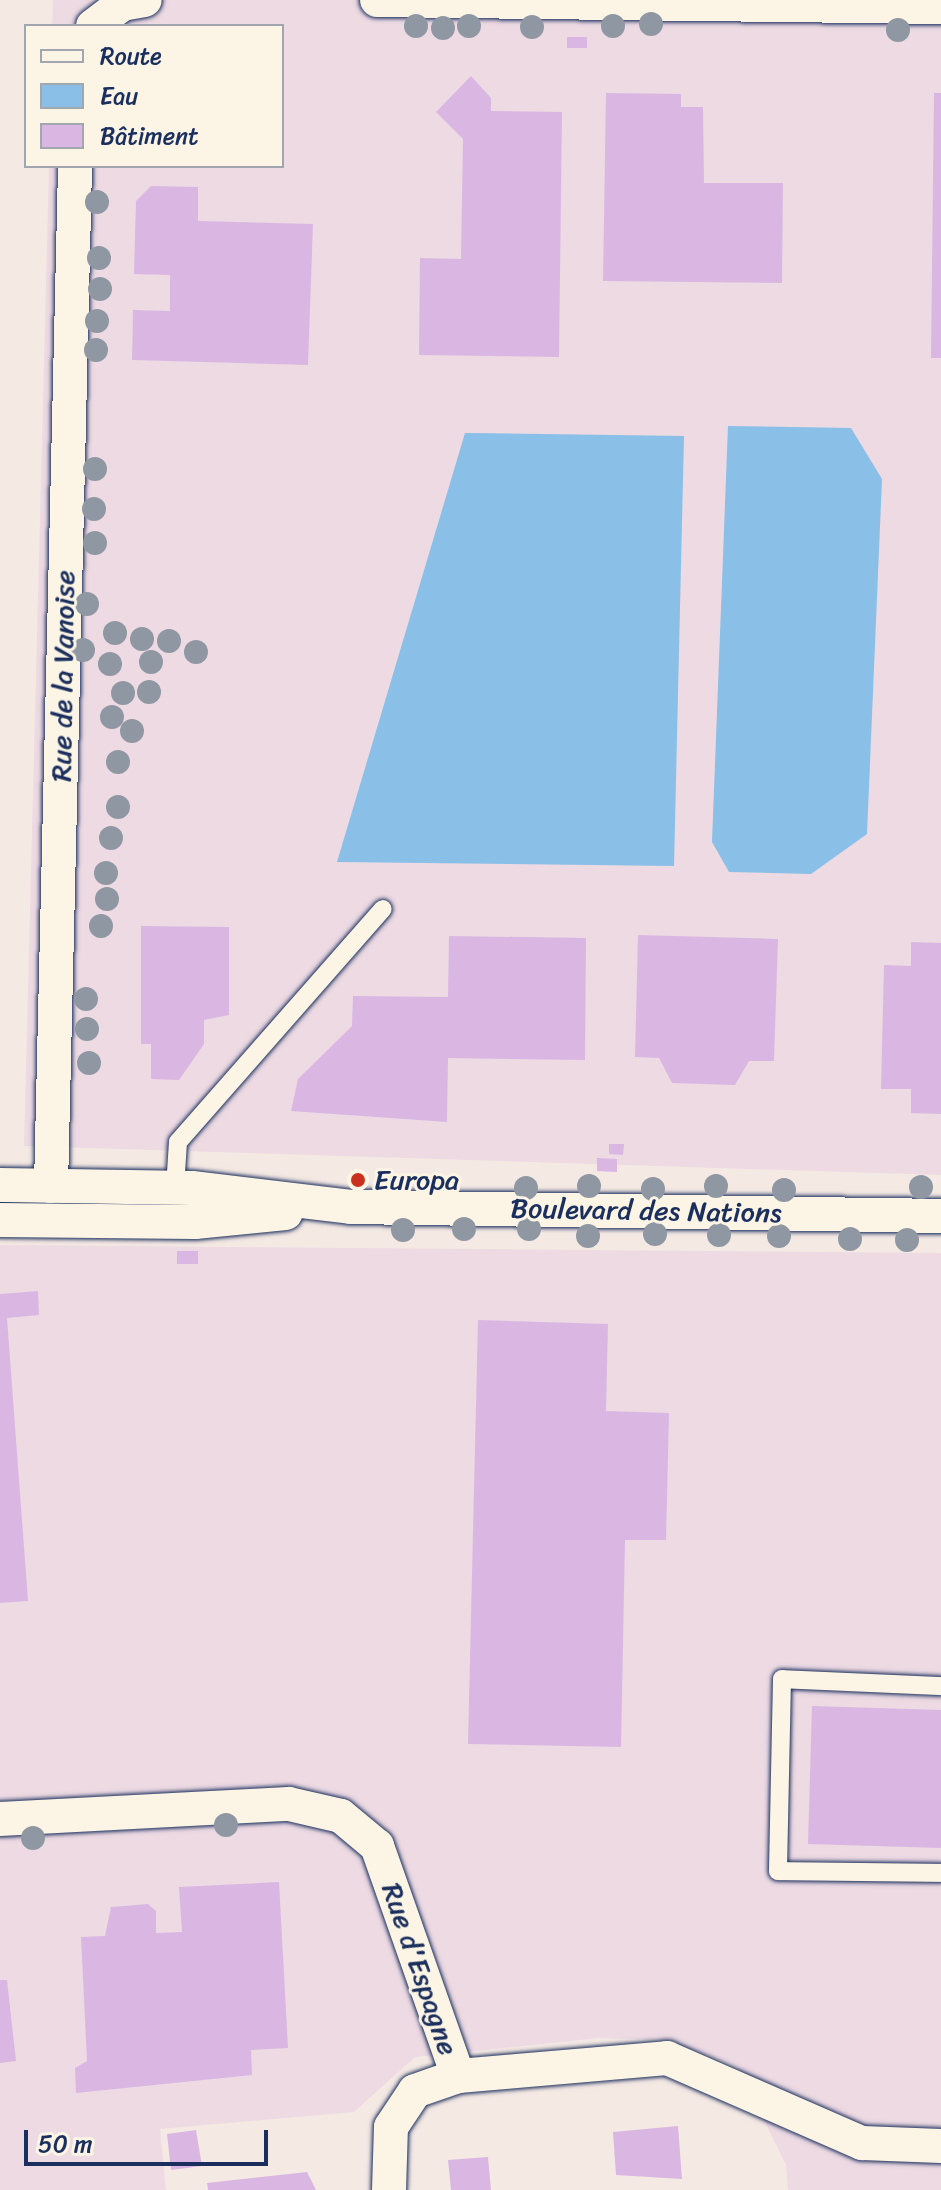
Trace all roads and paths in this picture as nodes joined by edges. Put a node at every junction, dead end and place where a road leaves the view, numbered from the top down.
1 (145, 0) edge
2 (377, 0) edge
3 (398, 0) edge
4 (729, 2) edge
5 (941, 7) edge
6 (96, 24) edge
7 (75, 168) edge
8 (383, 909) dead end
9 (0, 1185) edge
10 (51, 1186) junction
11 (175, 1188) junction
12 (351, 1207) junction
13 (941, 1216) edge
14 (0, 1220) edge
15 (941, 1686) edge
16 (0, 1819) edge
17 (941, 1873) edge
18 (458, 2076) junction
19 (941, 2146) edge
20 (389, 2190) edge

1 - 6 street
2 - 3 street
3 - 4 street
4 - 5 street
7 - 10 street, Rue de la Vanoise
8 - 11 lane
9 - 10 street, Boulevard des Nations
10 - 11 street, Boulevard des Nations
11 - 12 street, Boulevard des Nations
12 - 13 street, Boulevard des Nations
12 - 14 street, Boulevard des Nations
15 - 17 lane
16 - 18 street, Rue d'Espagne
18 - 19 street, Rue d'Espagne
18 - 20 street

